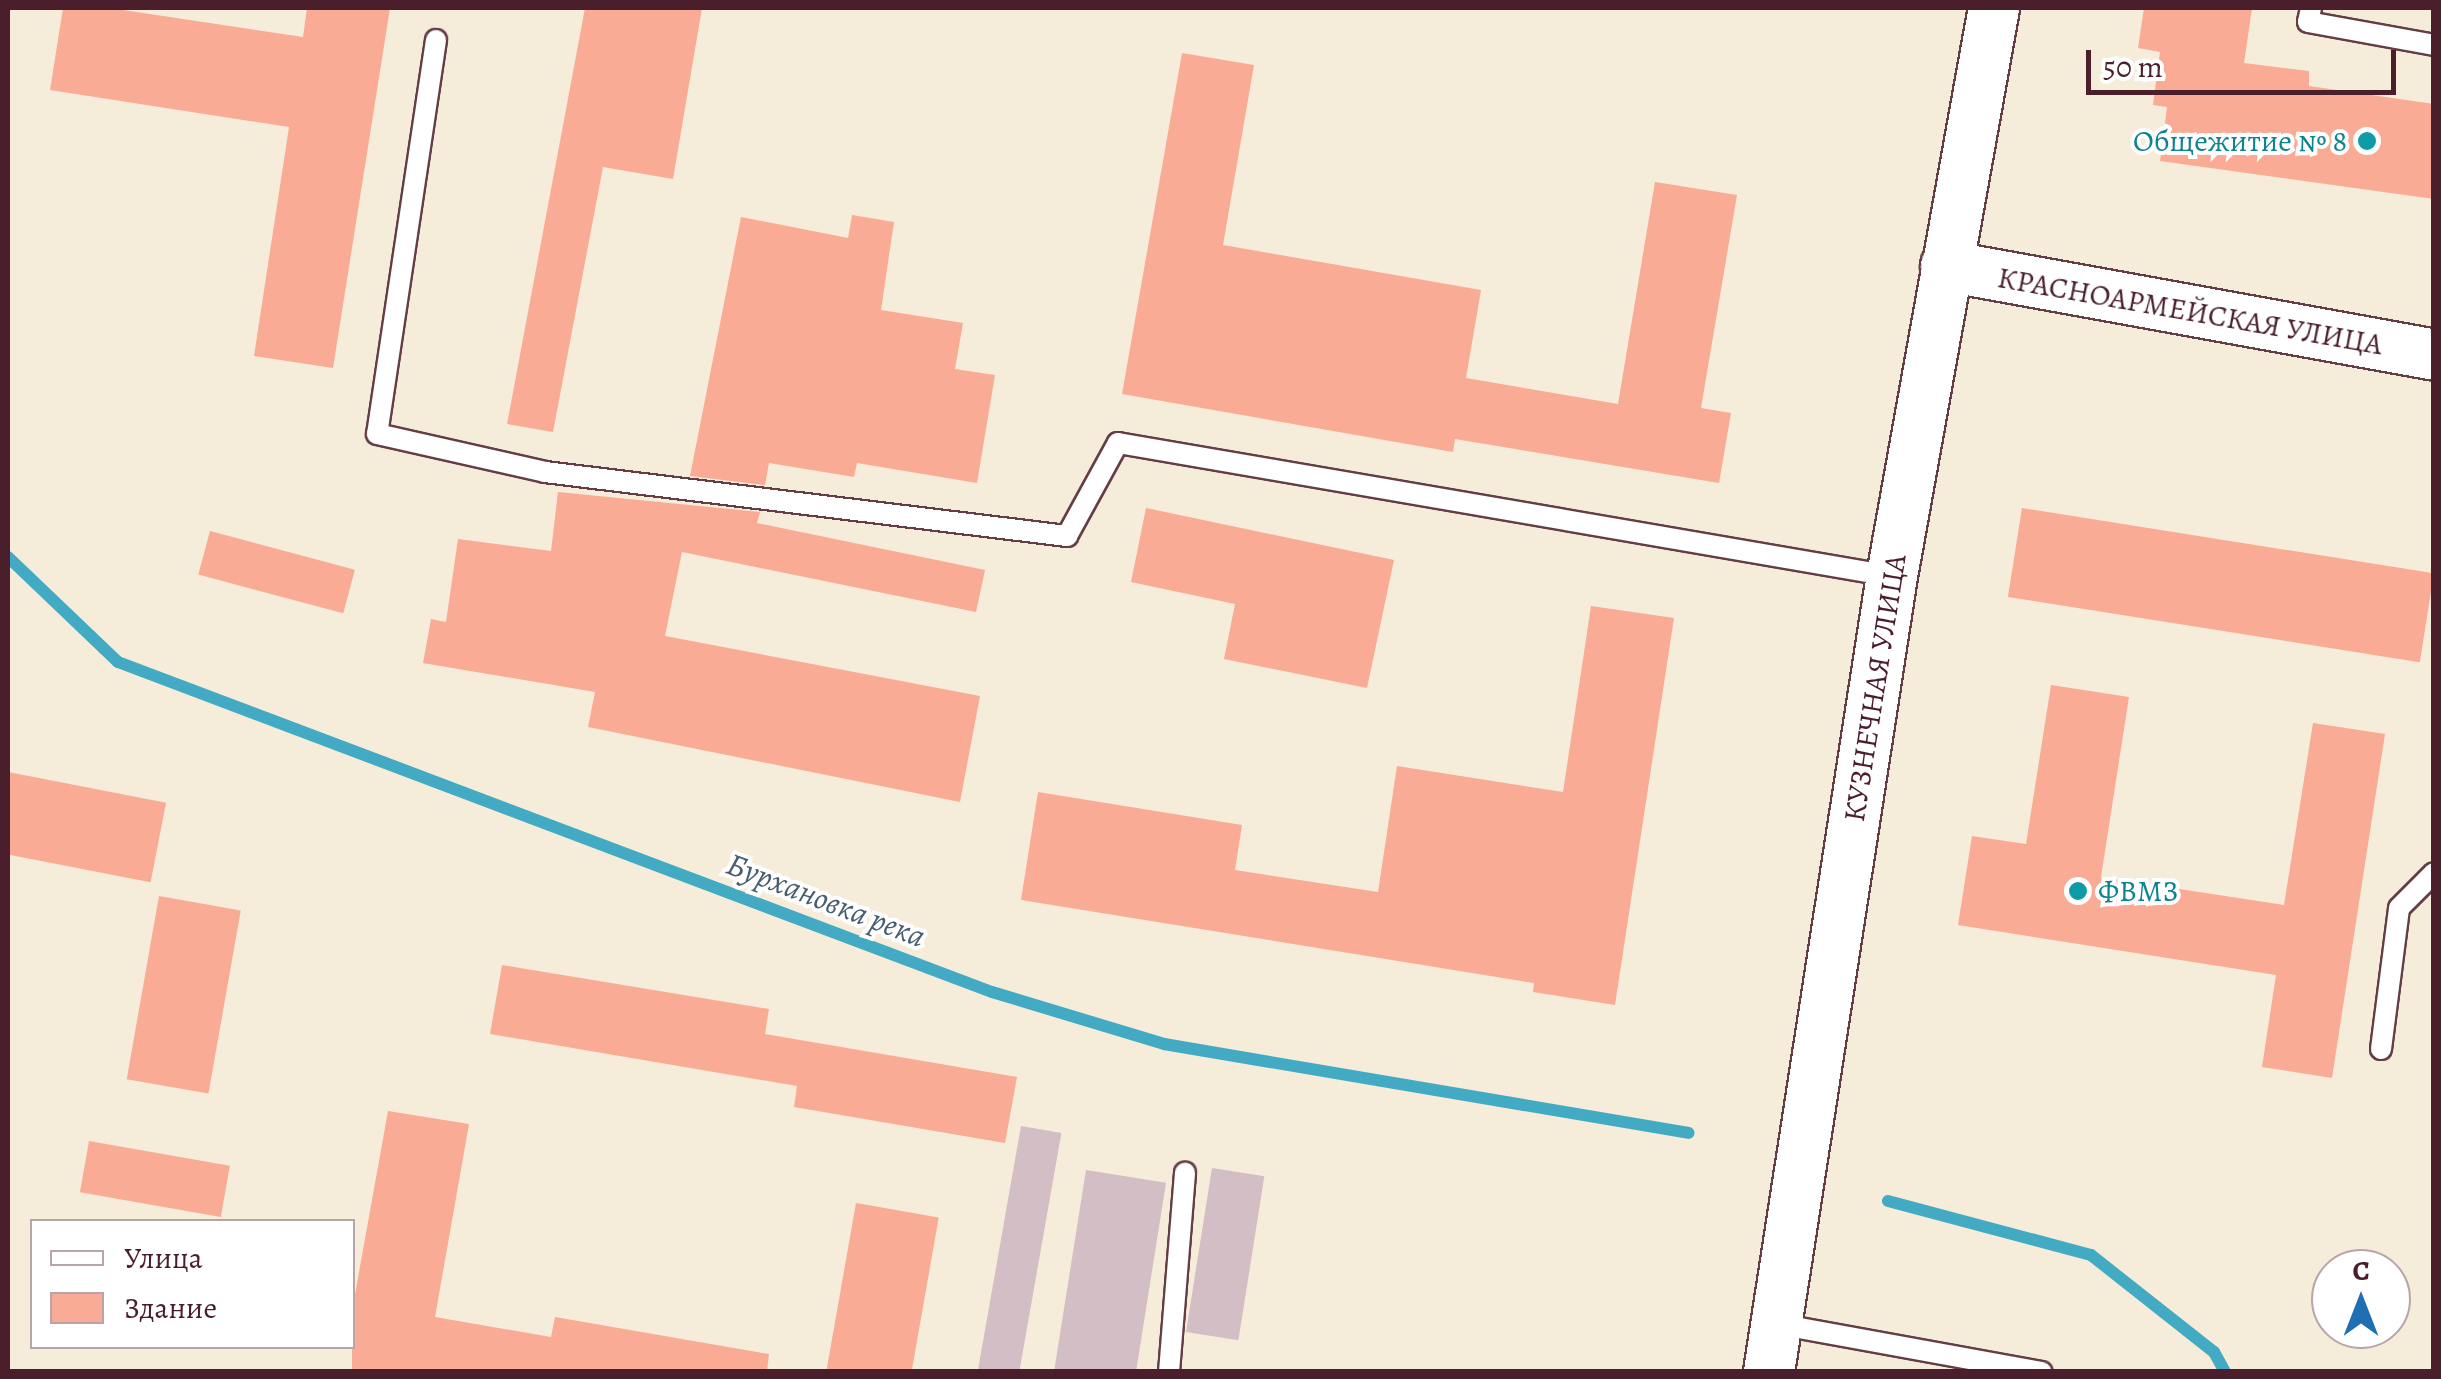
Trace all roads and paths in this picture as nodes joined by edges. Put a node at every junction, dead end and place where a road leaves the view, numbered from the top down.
1 (1994, 8) edge
2 (2310, 8) edge
3 (436, 40) dead end
4 (2434, 45) edge
5 (1946, 266) junction
6 (2434, 355) edge
7 (1892, 576) junction
8 (2434, 872) edge
9 (2381, 1049) dead end
10 (1185, 1173) dead end
11 (1773, 1348) edge
12 (1169, 1372) edge
13 (2042, 1372) edge

1 - 5 street, КУЗНЕЧНАЯ УЛИЦА
2 - 4 lane
3 - 7 lane
5 - 6 street, КРАСНОАРМЕЙСКАЯ УЛИЦА
5 - 7 street, КУЗНЕЧНАЯ УЛИЦА
7 - 11 street, КУЗНЕЧНАЯ УЛИЦА
8 - 9 lane
10 - 12 lane
11 - 13 lane

